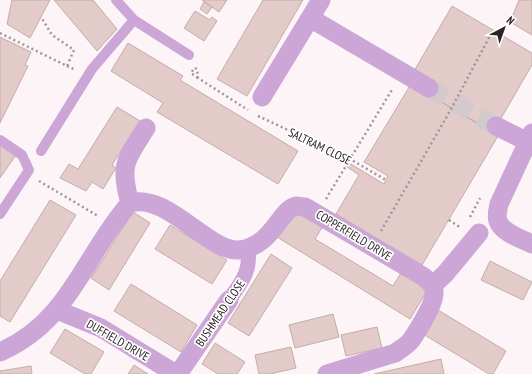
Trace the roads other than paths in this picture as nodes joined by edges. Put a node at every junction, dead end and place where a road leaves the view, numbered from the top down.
1 (116, 0) edge
2 (321, 0) edge
3 (310, 18) junction
4 (134, 20) junction
5 (189, 55) dead end
6 (429, 88) tunnel mouth
7 (262, 97) dead end
8 (496, 126) tunnel mouth
9 (146, 128) dead end
10 (530, 138) edge
11 (0, 140) edge
12 (41, 150) dead end
13 (130, 203) junction
14 (0, 214) edge
15 (488, 226) junction
16 (532, 244) edge
17 (248, 248) junction
18 (433, 285) junction
19 (229, 300) joint
20 (57, 310) junction
21 (0, 352) edge
22 (177, 374) edge
23 (327, 374) edge

1 - 4 lane
2 - 3 street
3 - 6 street
3 - 7 street
4 - 5 lane
4 - 12 lane
8 - 10 street
9 - 13 street
10 - 15 street
11 - 14 lane
13 - 17 street, COPPERFIELD DRIVE
13 - 20 street
15 - 16 street
15 - 18 street
17 - 18 street, COPPERFIELD DRIVE
17 - 19 street, BUSHMEAD CLOSE
18 - 23 street
19 - 22 street, BUSHMEAD CLOSE
20 - 21 street
20 - 22 street, DUFFIELD DRIVE

